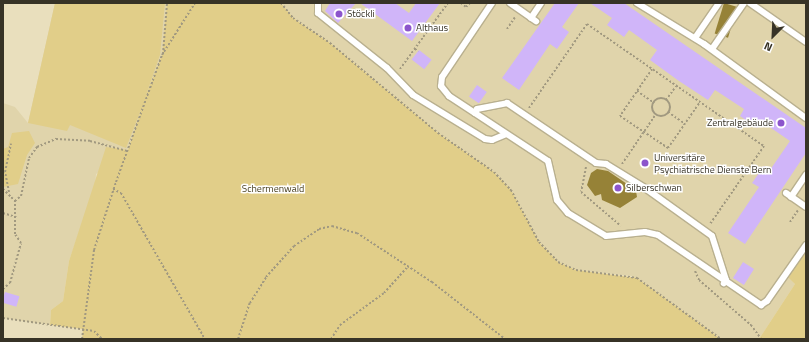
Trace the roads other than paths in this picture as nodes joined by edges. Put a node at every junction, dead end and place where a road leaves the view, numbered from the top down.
1 (318, 3) edge
2 (492, 3) edge
3 (510, 3) edge
4 (541, 3) edge
5 (637, 3) edge
6 (719, 3) edge
7 (744, 3) edge
8 (750, 3) edge
9 (695, 38) junction
10 (806, 42) edge
11 (712, 49) junction
12 (475, 113) junction
13 (806, 118) edge
14 (506, 134) junction
15 (806, 176) edge
16 (804, 183) edge
17 (786, 193) dead end
18 (791, 197) junction
19 (804, 206) edge
20 (806, 245) edge
21 (724, 283) junction

1 - 14 lane
2 - 12 lane
3 - 4 lane
5 - 9 lane
6 - 9 lane
7 - 11 lane
8 - 10 lane
9 - 11 lane
11 - 13 lane
12 - 14 lane
12 - 21 lane
14 - 21 lane
15 - 16 lane
16 - 18 lane
17 - 18 lane
18 - 19 lane
20 - 21 lane

